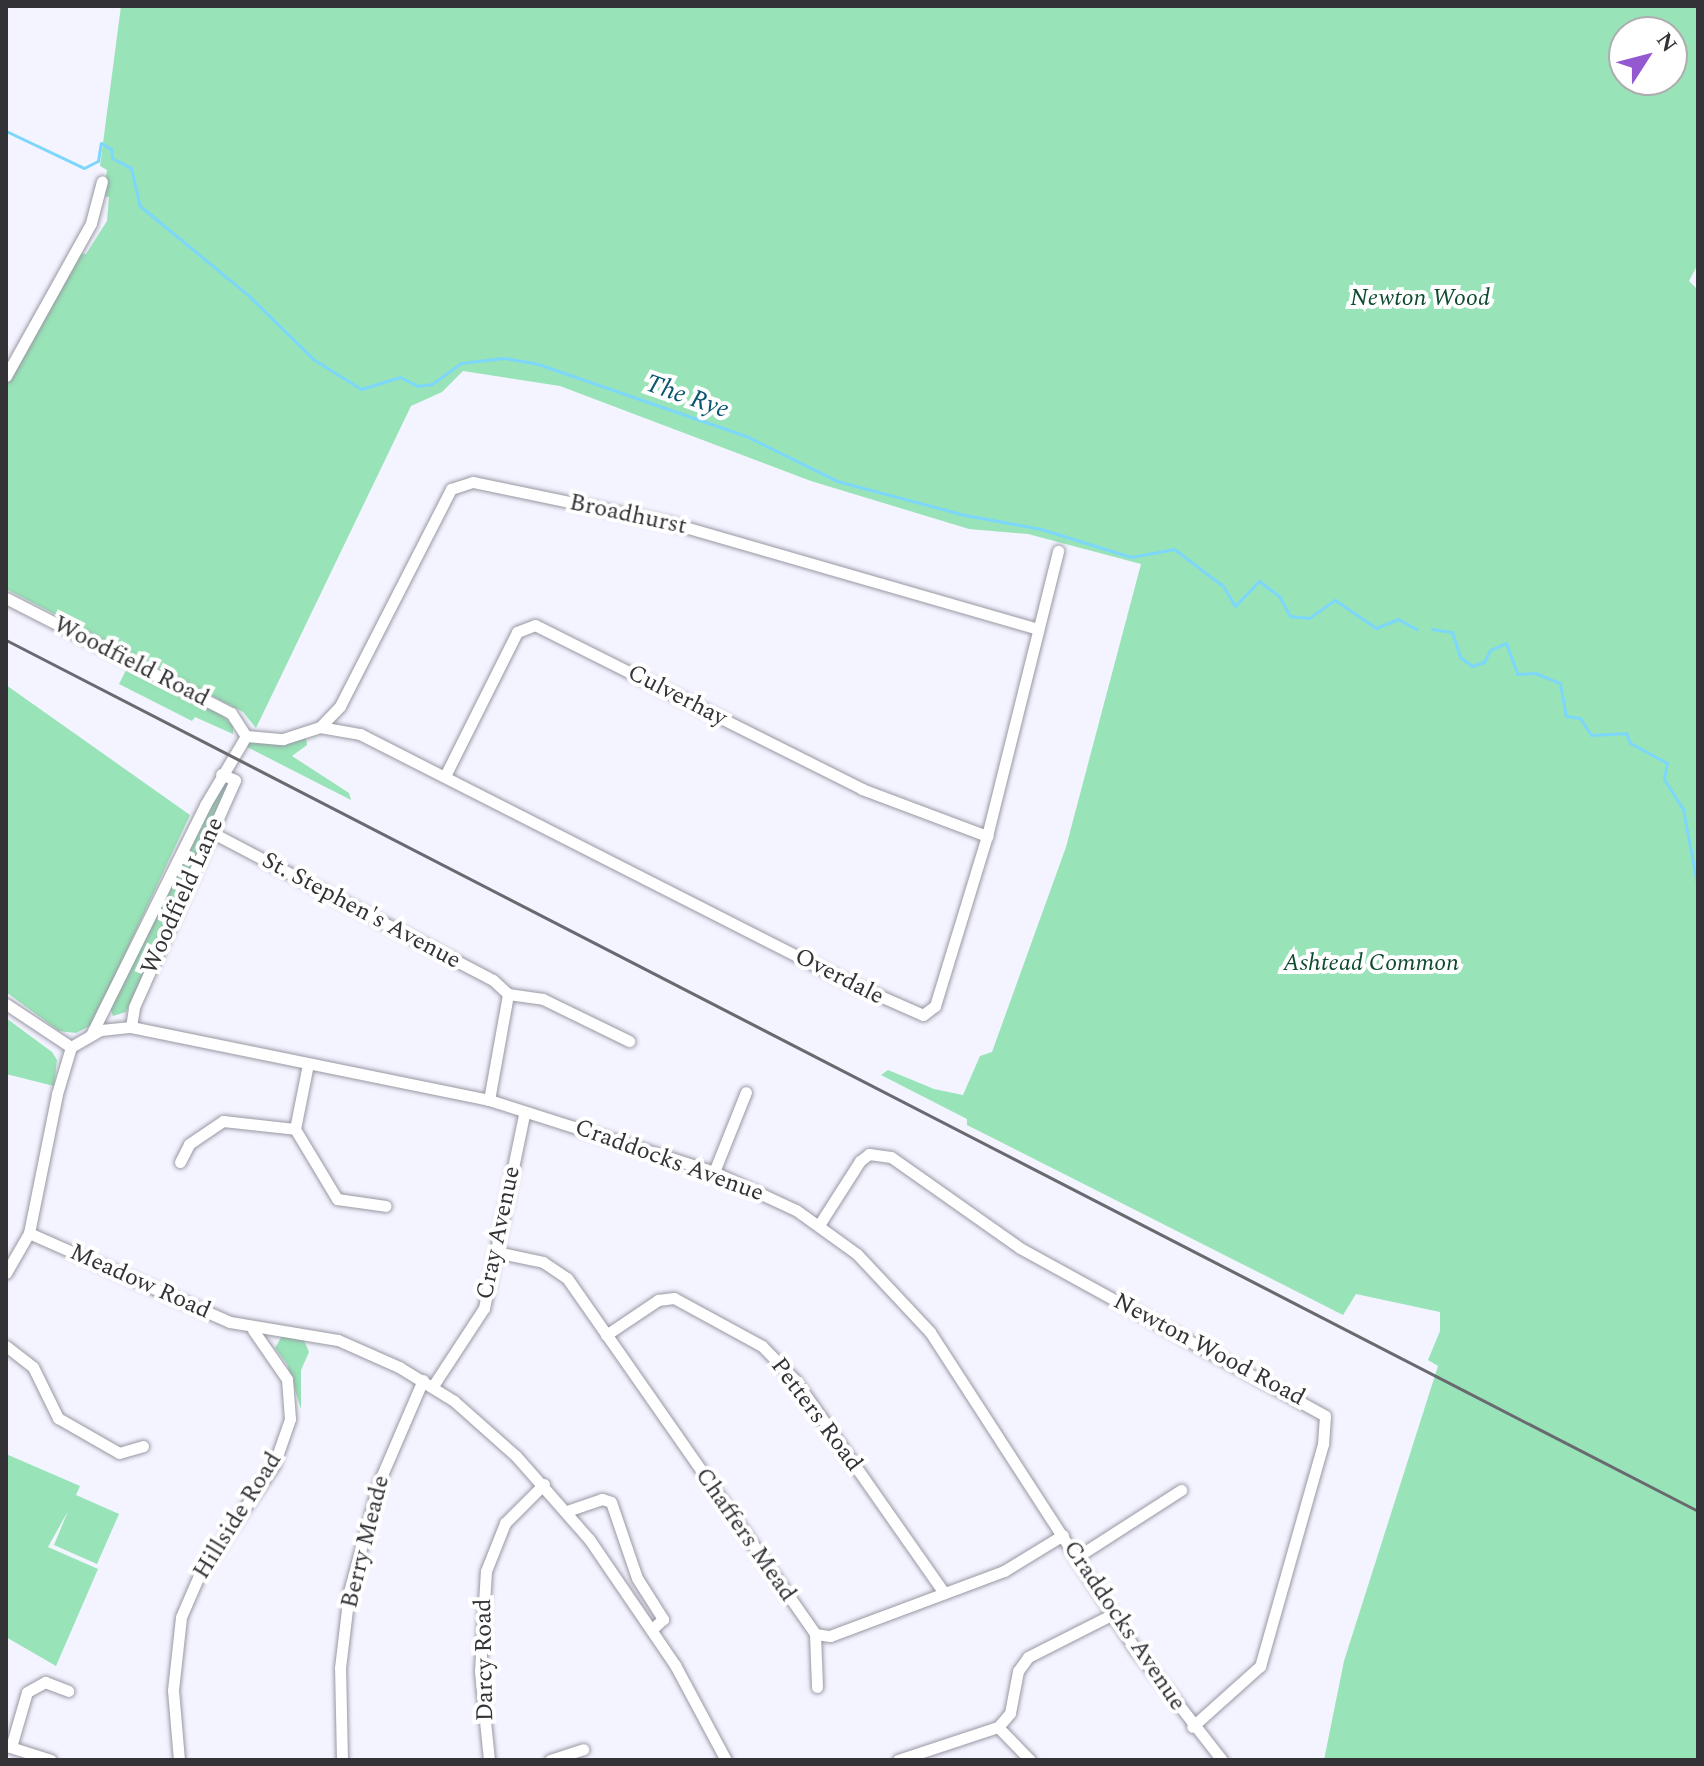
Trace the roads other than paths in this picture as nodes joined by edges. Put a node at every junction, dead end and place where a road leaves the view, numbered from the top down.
1 (102, 181) dead end
2 (6, 376) edge
3 (1058, 551) dead end
4 (6, 598) edge
5 (1038, 629) junction
6 (340, 706) junction
7 (320, 727) junction
8 (350, 730) junction
9 (246, 736) junction
10 (221, 774) junction
11 (445, 776) junction
12 (211, 832) junction
13 (987, 836) junction
14 (508, 994) junction
15 (6, 1004) edge
16 (106, 1005) junction
17 (112, 1026) junction
18 (131, 1027) junction
19 (91, 1035) junction
20 (629, 1041) dead end
21 (71, 1047) junction
22 (308, 1064) junction
23 (746, 1092) dead end
24 (489, 1100) junction
25 (524, 1114) junction
26 (295, 1129) junction
27 (180, 1162) dead end
28 (714, 1172) junction
29 (386, 1206) dead end
30 (819, 1225) junction
31 (29, 1233) junction
32 (496, 1252) junction
33 (6, 1273) edge
34 (253, 1330) junction
35 (606, 1335) junction
36 (6, 1346) edge
37 (428, 1383) junction
38 (143, 1446) dead end
39 (544, 1484) junction
40 (1181, 1490) dead end
41 (567, 1511) junction
42 (1063, 1535) junction
43 (1077, 1557) junction
44 (944, 1593) junction
45 (1113, 1614) junction
46 (651, 1630) junction
47 (815, 1634) junction
48 (817, 1687) dead end
49 (68, 1691) dead end
50 (998, 1727) junction
51 (1192, 1727) junction
52 (9, 1746) edge
53 (583, 1749) dead end
54 (30, 1758) edge
55 (51, 1760) edge
56 (179, 1760) edge
57 (342, 1760) edge
58 (489, 1760) edge
59 (550, 1760) edge
60 (726, 1760) edge
61 (898, 1760) edge
62 (1030, 1760) edge
63 (1222, 1760) edge

1 - 2 street
3 - 5 street, Overdale
4 - 9 street, Woodfield Road
5 - 6 street, Broadhurst
5 - 13 street, Overdale
6 - 7 street, Broadhurst
6 - 8 street
7 - 8 street, Overdale
7 - 9 street, Broadhurst
8 - 11 street, Overdale
9 - 10 street, Woodfield Lane
10 - 12 street, Woodfield Lane
10 - 16 street, Woodfield Lane
11 - 13 street, Culverhay
11 - 13 street, Overdale
12 - 14 street, St. Stephen's Avenue
12 - 18 street, Woodfield Lane
14 - 20 street, St. Stephen's Avenue
14 - 24 street
15 - 21 street
16 - 17 street
16 - 19 street, Woodfield Lane
17 - 18 street, Craddocks Avenue
17 - 19 street, Craddocks Avenue
18 - 22 street, Craddocks Avenue
19 - 21 street
21 - 31 street
22 - 24 street, Craddocks Avenue
22 - 26 street
23 - 28 street
24 - 25 street, Craddocks Avenue
25 - 28 street, Craddocks Avenue
25 - 32 street, Cray Avenue
26 - 27 street
26 - 29 street
28 - 30 street, Craddocks Avenue
30 - 42 street, Craddocks Avenue
30 - 51 street, Newton Wood Road
31 - 33 street
31 - 34 street, Meadow Road
32 - 35 street, Chaffers Mead
32 - 37 street, Cray Avenue
34 - 37 street, Meadow Road
34 - 56 street, Hillside Road
35 - 44 street, Petters Road
35 - 47 street, Chaffers Mead
36 - 38 street
37 - 39 street, Meadow Road
37 - 57 street, Berry Meade
39 - 41 street, Meadow Road
39 - 58 street, Darcy Road
40 - 43 street
41 - 46 street, Meadow Road
41 - 46 street
42 - 43 street, Craddocks Avenue
42 - 44 street
43 - 45 street, Craddocks Avenue
44 - 47 street
45 - 50 street
45 - 51 street, Craddocks Avenue
46 - 60 street, Meadow Road
47 - 48 street
49 - 52 street
50 - 61 street
50 - 62 street
51 - 63 street, Craddocks Avenue
52 - 54 street
53 - 59 street
54 - 55 street

